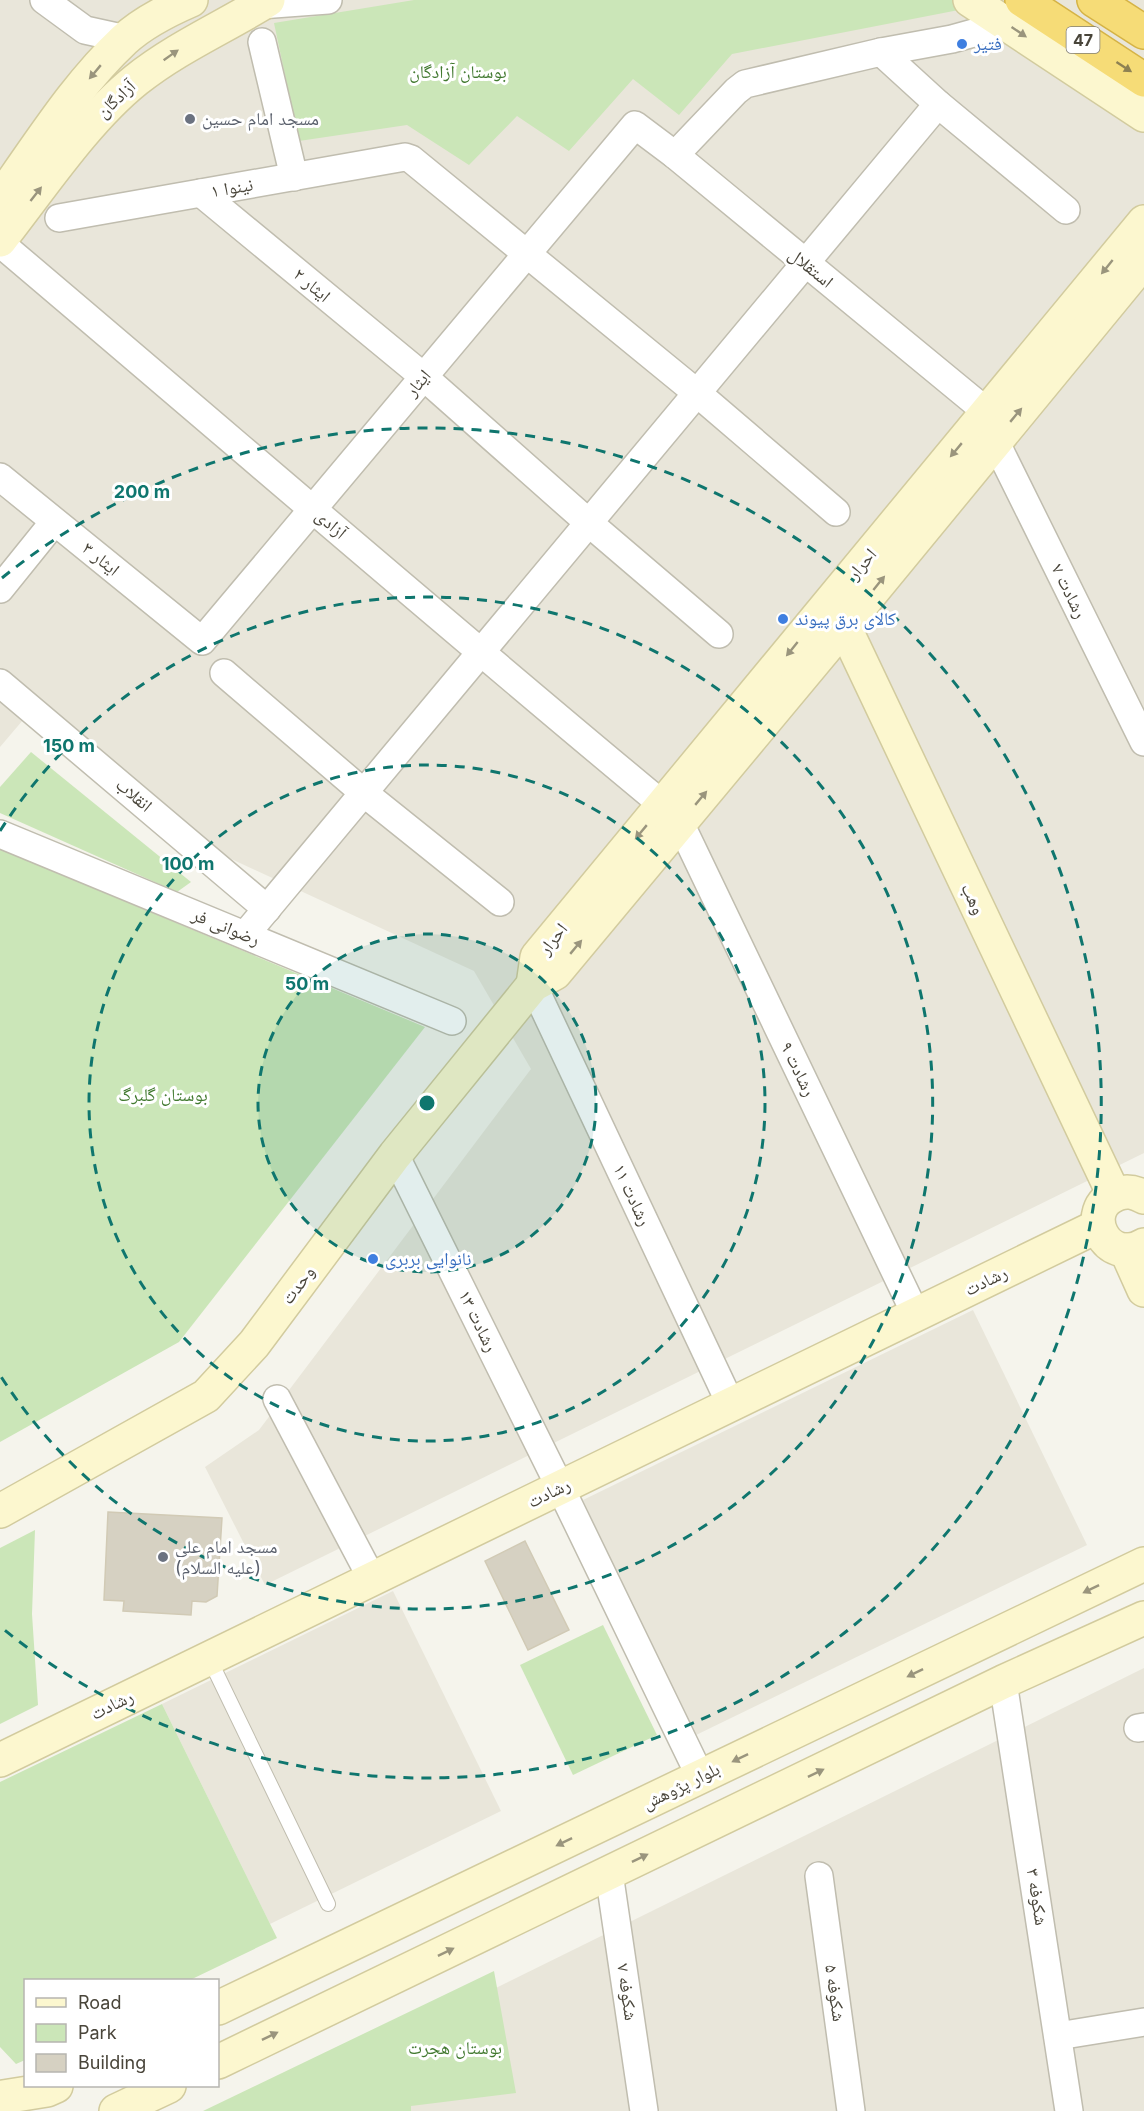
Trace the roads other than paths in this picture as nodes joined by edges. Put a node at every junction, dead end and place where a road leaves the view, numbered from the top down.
1 (44, 0) edge
2 (191, 0) edge
3 (328, 0) edge
4 (970, 0) edge
5 (1022, 0) edge
6 (1094, 0) edge
7 (264, 3) edge
8 (988, 28) dead end
9 (1144, 32) edge
10 (126, 39) junction
11 (262, 42) dead end
12 (881, 52) junction
13 (1144, 80) edge
14 (939, 104) junction
15 (1144, 115) edge
16 (635, 125) joint
17 (675, 155) junction
18 (294, 177) junction
19 (201, 193) junction
20 (0, 200) edge
21 (1066, 210) dead end
22 (59, 218) dead end
23 (1144, 222) edge
24 (0, 241) edge
25 (527, 254) junction
26 (805, 264) junction
27 (1143, 264) edge
28 (424, 377) junction
29 (697, 393) junction
30 (991, 426) junction
31 (0, 477) edge
32 (313, 508) junction
33 (836, 512) dead end
34 (54, 522) junction
35 (589, 524) junction
36 (0, 589) edge
37 (833, 618) junction
38 (719, 634) dead end
39 (201, 641) joint
40 (480, 654) junction
41 (224, 673) dead end
42 (0, 682) edge
43 (1144, 742) edge
44 (364, 793) junction
45 (671, 814) junction
46 (0, 834) edge
47 (500, 902) dead end
48 (267, 909) junction
49 (245, 935) junction
50 (533, 985) junction
51 (452, 1021) dead end
52 (395, 1155) junction
53 (1129, 1196) edge
54 (1098, 1226) junction
55 (1135, 1248) edge
56 (1144, 1290) edge
57 (916, 1315) junction
58 (277, 1399) dead end
59 (731, 1405) junction
60 (560, 1487) junction
61 (0, 1511) edge
62 (1144, 1564) edge
63 (372, 1579) junction
64 (1144, 1618) edge
65 (209, 1658) junction
66 (1003, 1682) junction
67 (0, 1760) edge
68 (700, 1776) junction
69 (609, 1873) junction
70 (819, 1876) dead end
71 (328, 1904) dead end
72 (219, 2008) edge
73 (1144, 2022) edge
74 (1058, 2036) junction
75 (219, 2062) edge
76 (53, 2087) edge
77 (165, 2087) edge
78 (8, 2102) edge
79 (116, 2111) edge
80 (644, 2111) edge
81 (851, 2111) edge
82 (1069, 2111) edge

1 - 10 street
2 - 10 street, آزادگان
3 - 7 street
4 -> 15 street
5 -> 13 highway, 47
6 - 9 highway, 47
24 -> 7 street, آزادگان
8 - 12 street
10 -> 20 street, آزادگان
11 - 18 street
12 - 14 street
12 - 17 street
14 - 21 street
14 - 26 street
16 - 17 street, استقلال
16 - 25 street, ایثار
17 - 26 street, استقلال
18 - 19 street, نینوا ۱
18 - 25 street, نینوا ۱
19 - 22 street, نینوا ۱
19 - 28 street, ایثار ۲
23 -> 30 street, احرار
24 - 32 street, آزادی
25 - 28 street, ایثار
25 - 29 street
26 - 29 street
26 - 30 street, استقلال
30 -> 27 street, احرار
28 - 32 street, ایثار
28 - 35 street, ایثار ۲
29 - 33 street
29 - 35 street
30 - 37 street, احرار
30 - 43 street, رشادت ۷
31 - 34 street, ایثار ۳
32 - 39 street, ایثار
32 - 40 street, آزادی
34 - 36 street
34 - 39 street, ایثار ۳
35 - 38 street, ایثار ۲
35 - 40 street
37 - 45 street, احرار
37 - 53 street, وهب
40 - 44 street
40 - 45 street, آزادی
41 - 44 street
42 - 48 street, انقلاب
44 - 47 street
44 - 48 street
45 - 50 street, احرار
45 - 57 street, رشادت ۹
46 - 49 street, رضوانی فر
48 - 49 street
49 - 51 street, رضوانی فر
50 - 52 street, وحدت
50 - 59 street, رشادت ۱۱
52 - 60 street, رشادت ۱۳
52 - 61 street, وحدت
53 - 54 street
54 - 55 street
54 - 57 street, رشادت
55 - 56 street
57 - 59 street, رشادت
58 - 63 street
59 - 60 street, رشادت
60 - 63 street, رشادت
60 - 68 street, رشادت ۱۳
62 -> 68 street, بلوار پژوهش
63 - 65 street, رشادت
64 - 66 street
65 - 67 street, رشادت
65 - 71 lane
69 -> 66 street
66 - 74 street, شکوفه ۳
68 -> 72 street, بلوار پژوهش
75 -> 69 street
69 - 80 street, شکوفه ۷
70 - 81 street, شکوفه ۵
73 - 74 street
74 - 82 street, شکوفه ۳
76 - 78 street
77 - 79 street

